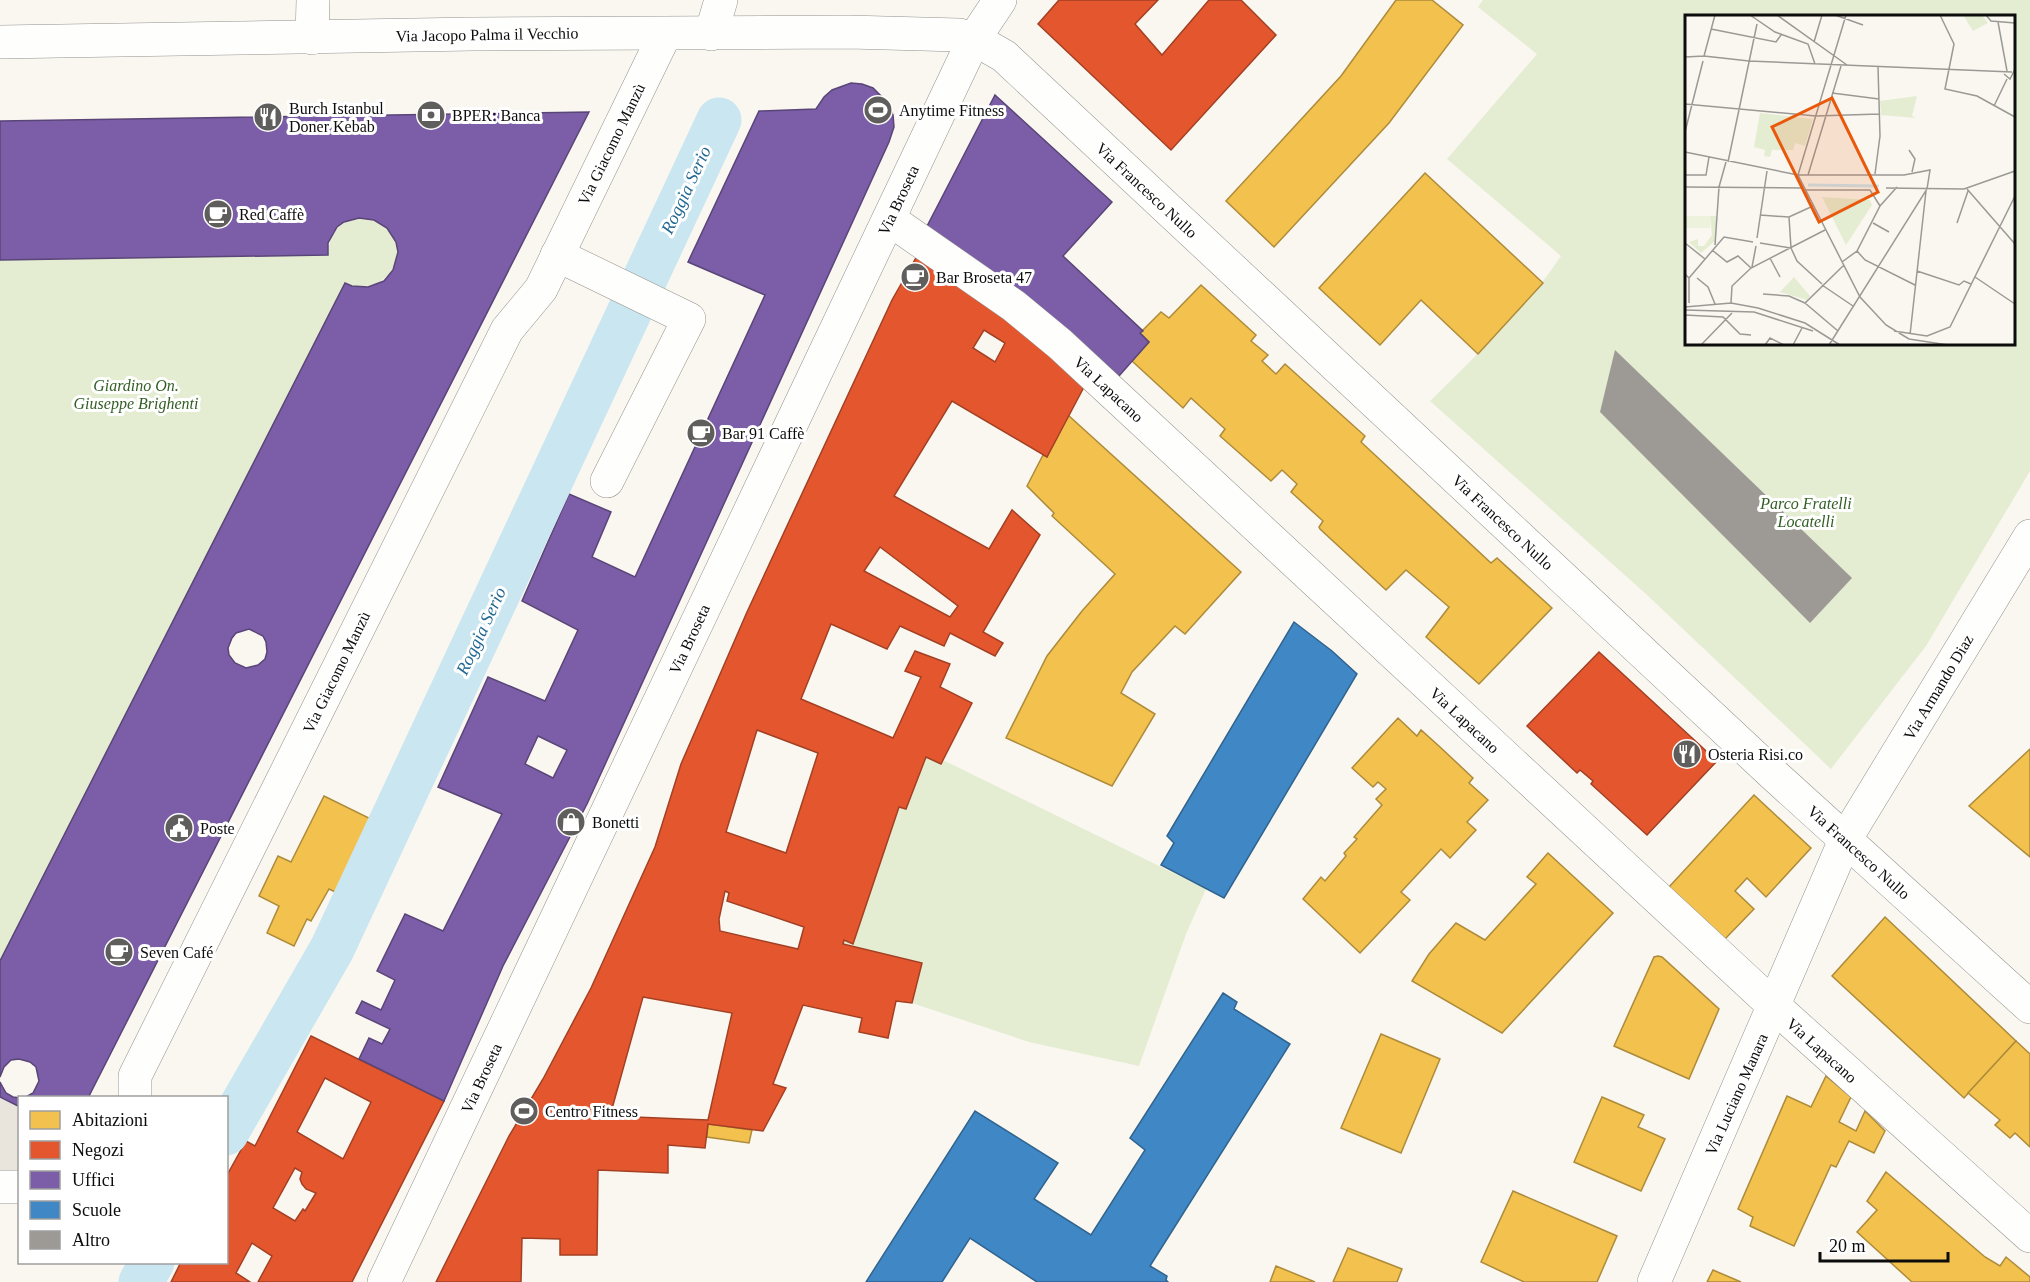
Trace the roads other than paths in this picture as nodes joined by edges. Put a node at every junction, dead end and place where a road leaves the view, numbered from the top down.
1 (313, 0) edge
2 (721, 0) edge
3 (1000, 0) edge
4 (665, 34) junction
5 (711, 34) junction
6 (312, 38) junction
7 (974, 39) junction
8 (0, 42) edge
9 (889, 219) junction
10 (557, 255) junction
11 (607, 481) dead end
12 (2030, 536) edge
13 (1846, 838) junction
14 (1774, 1006) junction
15 (2030, 1007) edge
16 (135, 1096) edge
17 (0, 1187) edge
18 (18, 1187) edge
19 (2030, 1236) edge
20 (384, 1282) edge
21 (1654, 1282) edge

1 - 6 street
2 - 5 street
3 - 7 street, Via Broseta
4 - 5 street, Via Jacopo Palma il Vecchio
4 - 6 street, Via Jacopo Palma il Vecchio
4 - 10 street, Via Giacomo Manzù
5 - 7 street, Via Jacopo Palma il Vecchio
6 - 8 street, Via Jacopo Palma il Vecchio
7 - 9 street, Via Broseta
7 - 13 street, Via Francesco Nullo
9 - 14 street, Via Lapacano
9 - 20 street, Via Broseta
10 - 11 street
10 - 16 street, Via Giacomo Manzù
12 - 13 street, Via Armando Diaz
13 - 14 street, Via Luciano Manara
13 - 15 street, Via Francesco Nullo
14 - 19 street, Via Lapacano
14 - 21 street, Via Luciano Manara
17 - 18 street

